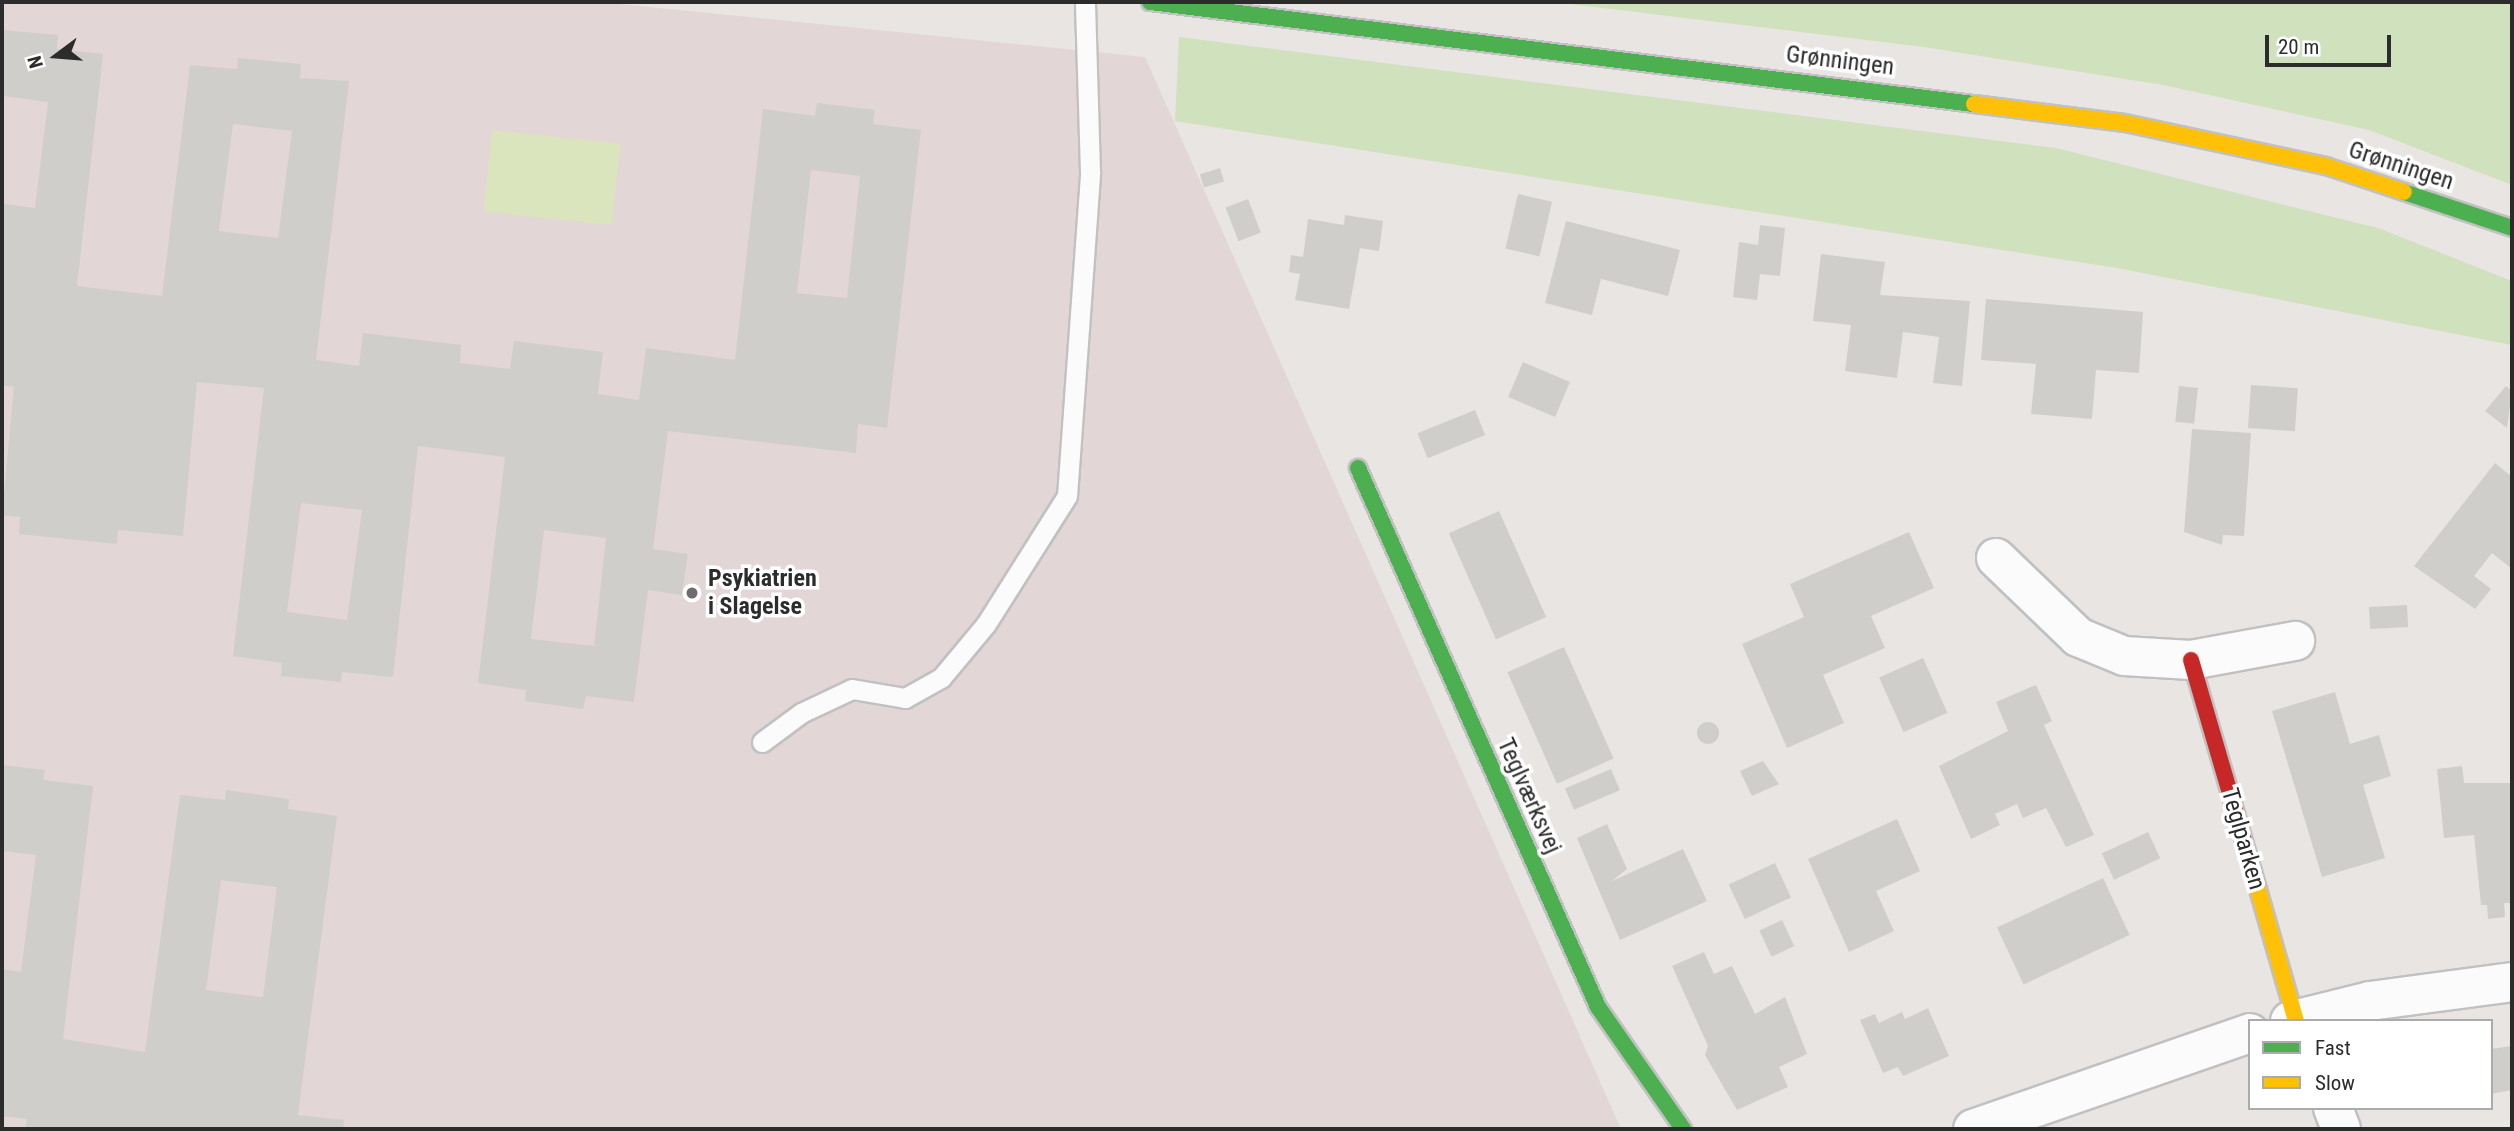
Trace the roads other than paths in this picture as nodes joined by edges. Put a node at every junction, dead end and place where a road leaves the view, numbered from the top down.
1 (1085, 2) edge
2 (1150, 2) edge
3 (2512, 228) edge
4 (1358, 468) dead end
5 (1996, 558) dead end
6 (2295, 641) dead end
7 (2191, 660) junction
8 (762, 742) dead end
9 (2512, 982) edge
10 (2294, 1019) edge
11 (2298, 1019) edge
12 (2248, 1034) edge
13 (2334, 1110) edge
14 (1683, 1129) edge
15 (1973, 1129) edge
16 (2342, 1129) edge

1 - 8 lane
2 - 3 main road, Grønningen
4 - 14 main road, Teglværksvej
5 - 7 street
6 - 7 street
7 - 10 main road, Teglparken
9 - 11 street, Teglparken
12 - 15 street
13 - 16 street

